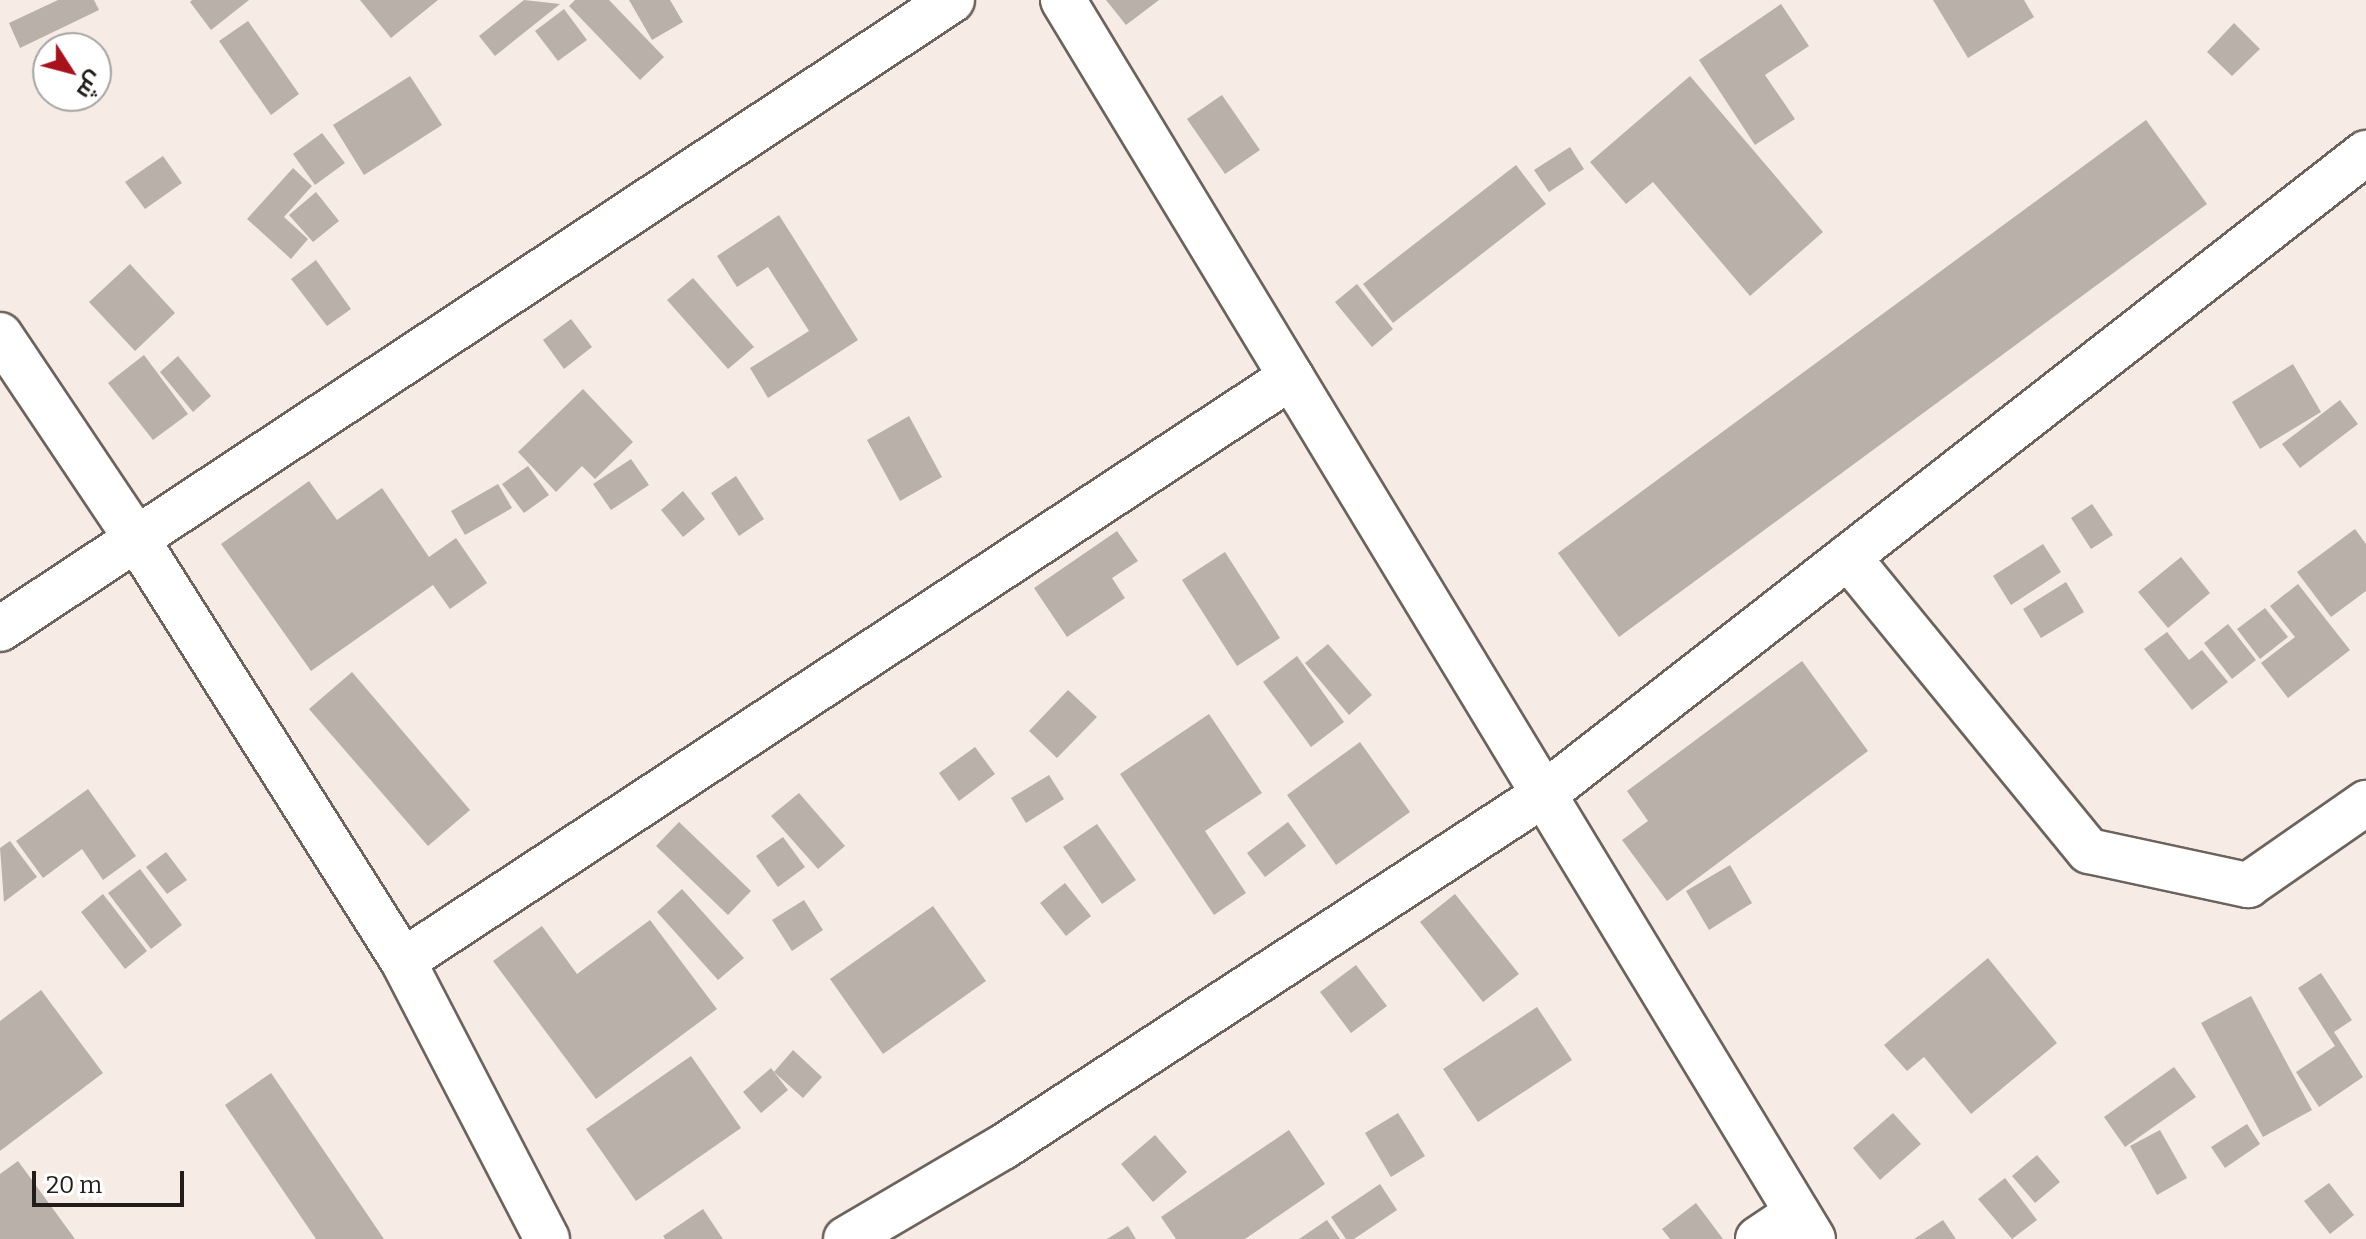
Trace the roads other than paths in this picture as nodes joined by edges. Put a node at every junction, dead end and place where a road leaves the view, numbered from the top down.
1 (952, 0) edge
2 (1063, 0) edge
3 (2366, 153) edge
4 (0, 335) edge
5 (1291, 377) junction
6 (136, 538) junction
7 (1848, 557) junction
8 (0, 629) edge
9 (1543, 795) junction
10 (2366, 803) edge
11 (403, 961) junction
12 (1805, 1226) edge
13 (547, 1239) edge
14 (846, 1239) edge
15 (1758, 1239) edge

1 - 6 street
2 - 5 street
3 - 7 street
4 - 6 street
5 - 9 street
5 - 11 street
6 - 8 street
6 - 11 street
7 - 9 street
7 - 10 street
9 - 12 street
9 - 14 street
11 - 13 street
12 - 15 street

